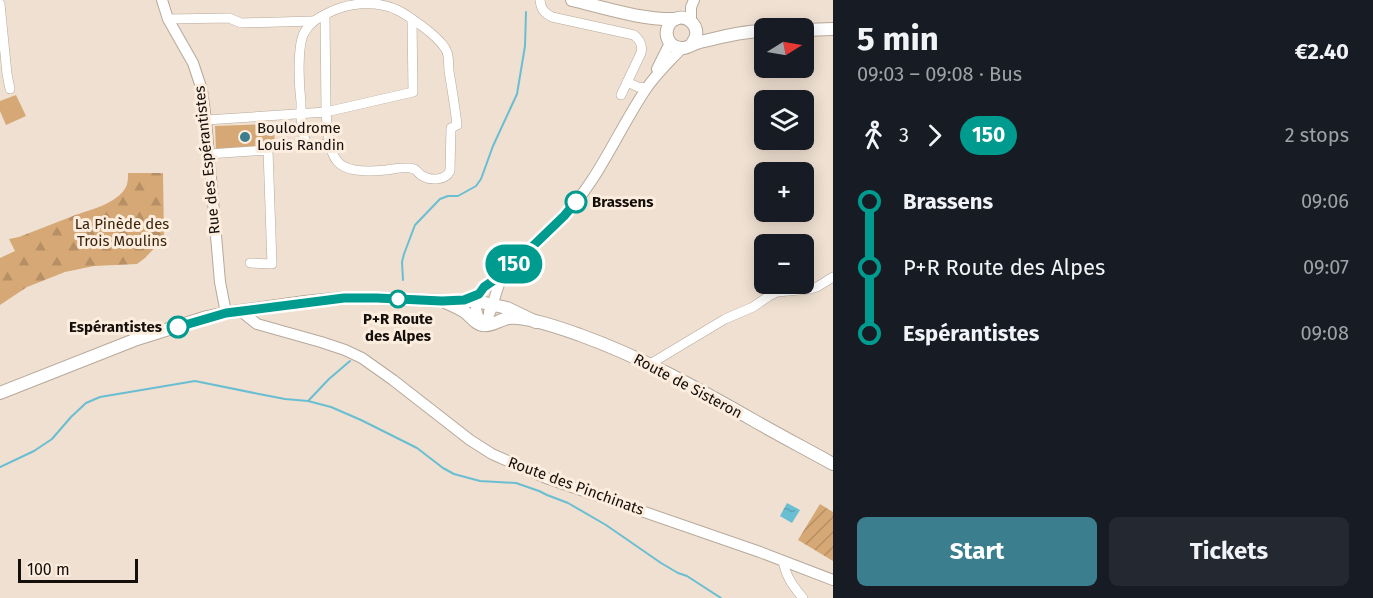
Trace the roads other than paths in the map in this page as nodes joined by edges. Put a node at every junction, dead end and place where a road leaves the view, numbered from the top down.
1 (154, 0) edge
2 (162, 0) edge
3 (540, 0) edge
4 (572, 0) edge
5 (687, 0) edge
6 (694, 0) edge
7 (0, 4) edge
8 (393, 4) edge
9 (325, 15) junction
10 (637, 16) junction
11 (167, 17) junction
12 (412, 19) junction
13 (313, 21) junction
14 (686, 21) junction
15 (833, 29) edge
16 (814, 30) edge
17 (754, 32) edge
18 (728, 35) junction
19 (678, 42) junction
20 (10, 89) dead end
21 (646, 89) junction
22 (326, 112) junction
23 (302, 115) junction
24 (206, 120) junction
25 (329, 144) junction
26 (208, 154) junction
27 (250, 263) dead end
28 (506, 272) junction
29 (833, 277) edge
30 (473, 298) junction
31 (442, 301) junction
32 (493, 302) junction
33 (242, 312) junction
34 (226, 313) junction
35 (477, 320) junction
36 (536, 322) junction
37 (651, 364) junction
38 (0, 393) edge
39 (833, 464) edge
40 (783, 561) junction
41 (833, 580) edge
42 (803, 598) edge

1 - 11 street, Rue des Espérantistes
2 - 11 street, Rue des Espérantistes
3 - 21 street
4 - 10 main road
5 - 14 street
6 - 14 street
7 - 20 street
8 - 9 street
8 - 12 street
9 - 13 street
9 - 22 street
10 - 14 main road
10 - 19 main road
11 - 13 street
11 - 24 street, Rue des Espérantistes
12 - 22 street
12 - 25 street
13 - 23 street
14 - 18 main road
14 - 19 main road
14 - 19 main road
15 - 16 main road
17 - 18 main road
18 - 19 main road
19 - 21 street
21 - 28 street
22 - 23 street
22 - 25 street
23 - 24 street
23 - 25 street
24 - 26 street, Rue des Espérantistes
26 - 27 street
26 - 34 street, Rue des Espérantistes
28 - 30 street
28 - 32 street
29 - 37 street
30 - 31 main road, Route de Sisteron
30 - 32 main road, Route de Sisteron
30 - 35 street
31 - 33 main road, Route de Sisteron
31 - 35 main road, Route de Sisteron
32 - 35 street
32 - 36 main road, Route de Sisteron
33 - 34 main road, Route de Sisteron
33 - 40 street, Route des Pinchinats
34 - 38 main road, Route de Sisteron
35 - 36 main road, Route de Sisteron
36 - 37 main road, Route de Sisteron
37 - 39 main road, Route de Sisteron
40 - 41 street, Route des Pinchinats
40 - 42 street

